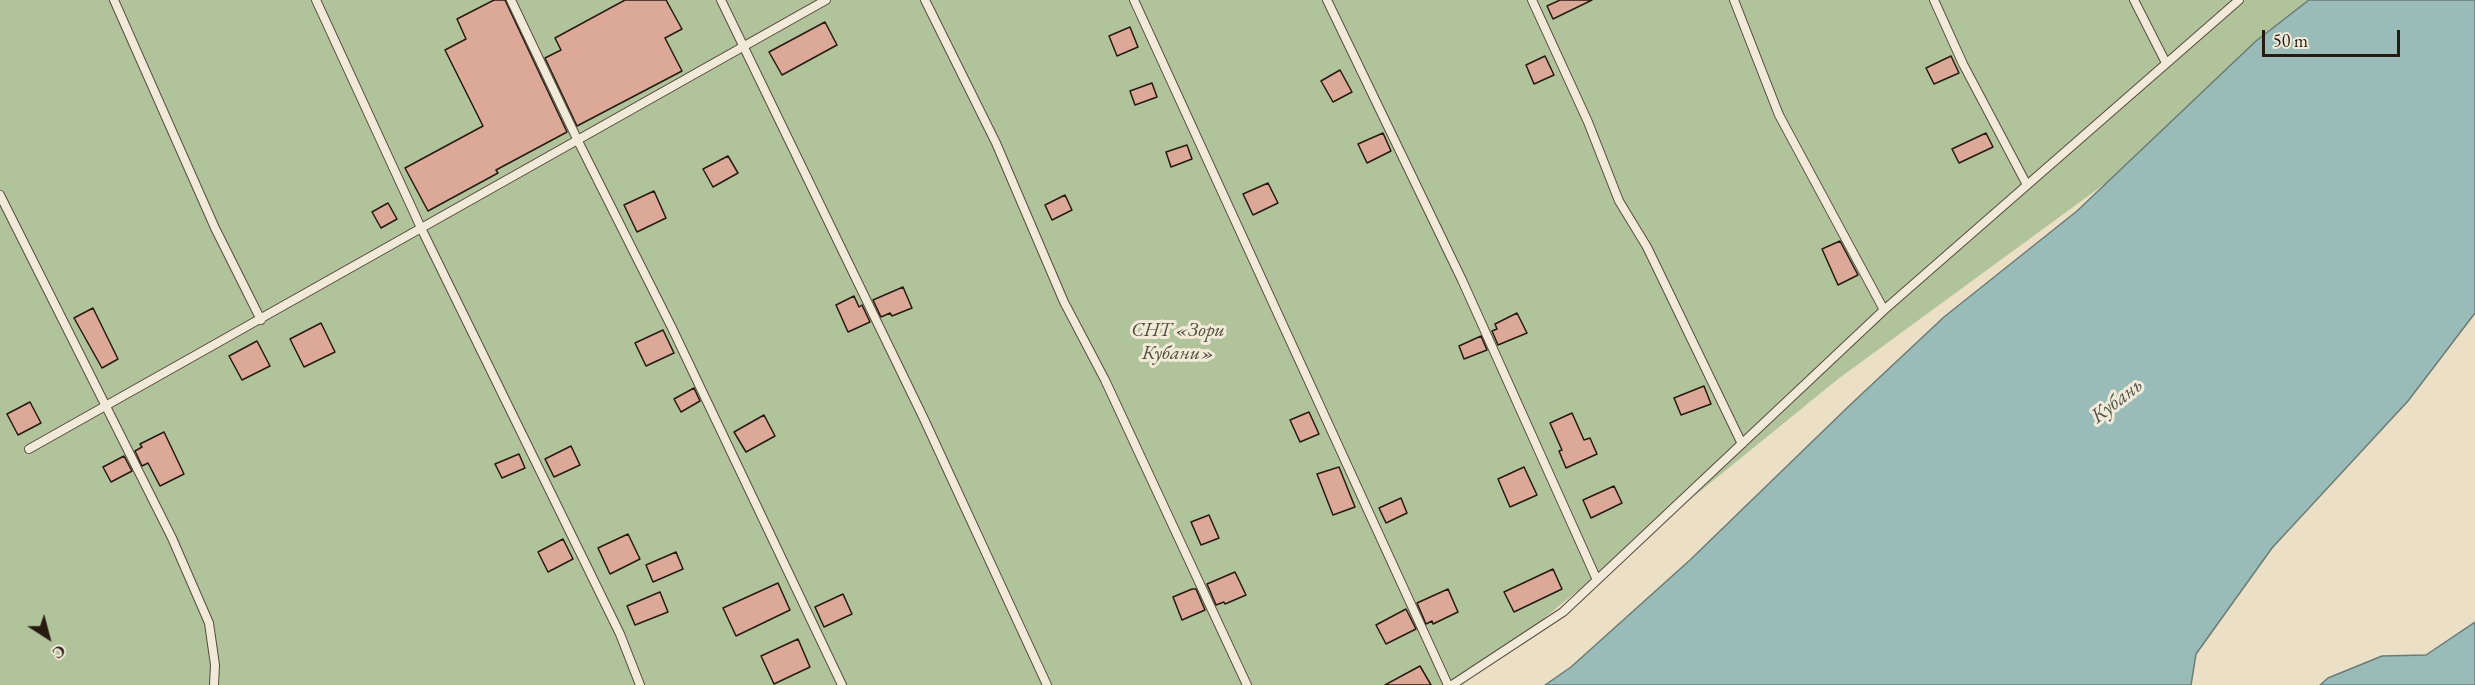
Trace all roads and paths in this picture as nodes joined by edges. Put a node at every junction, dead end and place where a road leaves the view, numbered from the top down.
1 (114, 0) edge
2 (316, 0) edge
3 (511, 0) edge
4 (722, 0) edge
5 (826, 0) edge
6 (925, 0) edge
7 (1134, 0) edge
8 (1327, 0) edge
9 (1532, 0) edge
10 (1734, 0) edge
11 (1934, 0) edge
12 (2134, 0) edge
13 (2239, 0) edge
14 (745, 47) junction
15 (2166, 63) junction
16 (578, 141) junction
17 (2026, 186) junction
18 (0, 195) edge
19 (422, 230) junction
20 (1884, 310) junction
21 (261, 320) junction
22 (107, 405) junction
23 (1742, 444) junction
24 (29, 449) dead end
25 (1597, 580) junction
26 (214, 685) edge
27 (640, 685) edge
28 (842, 685) edge
29 (1047, 685) edge
30 (1247, 685) edge
31 (1450, 685) edge

1 - 21 lane
2 - 19 lane
3 - 16 lane
4 - 14 lane
5 - 14 lane
6 - 30 lane
7 - 31 lane
8 - 25 lane
9 - 23 lane
10 - 20 lane
11 - 17 lane
12 - 15 lane
13 - 15 lane
14 - 16 lane
14 - 29 lane
15 - 17 lane
16 - 19 lane
16 - 28 lane
17 - 20 lane
18 - 22 lane
19 - 21 lane
19 - 27 lane
20 - 23 lane
21 - 22 lane
22 - 24 lane
22 - 26 lane
23 - 25 lane
25 - 31 lane

